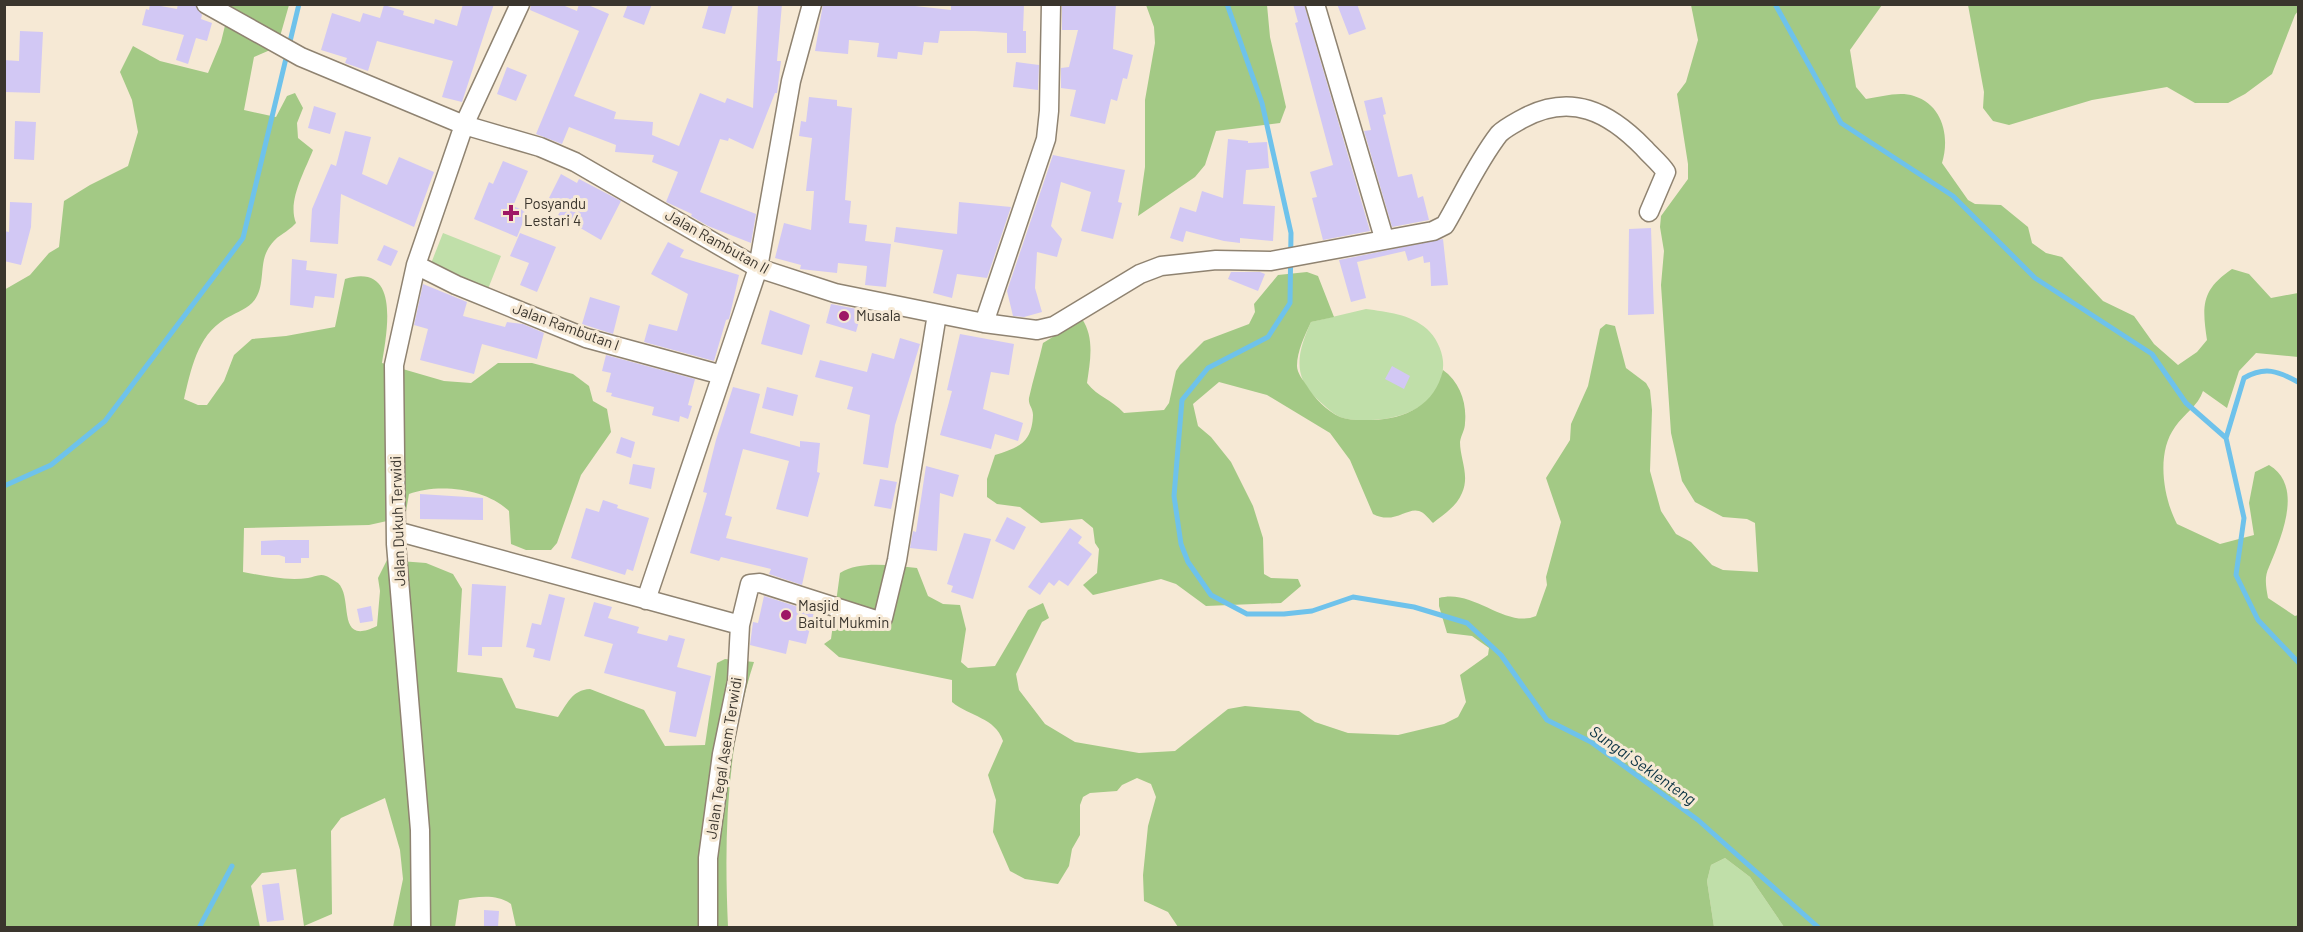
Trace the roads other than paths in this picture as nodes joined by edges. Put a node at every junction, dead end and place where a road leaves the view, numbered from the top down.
1 (206, 4) edge
2 (520, 4) edge
3 (812, 4) edge
4 (1051, 4) edge
5 (1315, 4) edge
6 (464, 125) junction
7 (1649, 212) dead end
8 (1384, 238) junction
9 (416, 265) junction
10 (758, 268) junction
11 (937, 314) junction
12 (984, 323) junction
13 (722, 375) junction
14 (396, 531) junction
15 (646, 600) junction
16 (740, 625) junction
17 (421, 927) edge
18 (708, 927) edge

1 - 6 street
2 - 6 street, Jalan Dukuh Terwidi
3 - 10 street
4 - 12 street
5 - 8 street
6 - 9 street, Jalan Dukuh Terwidi
6 - 10 street, Jalan Rambutan II
7 - 8 street
8 - 12 street, Jalan Rambutan II
9 - 13 street, Jalan Rambutan I
9 - 14 street, Jalan Dukuh Terwidi
10 - 11 street, Jalan Rambutan II
10 - 13 street
11 - 12 street, Jalan Rambutan II
11 - 16 street, Jalan Tegal Asem Terwidi
13 - 15 street
14 - 15 street
14 - 17 street, Jalan Dukuh Terwidi
15 - 16 street
16 - 18 street, Jalan Tegal Asem Terwidi

